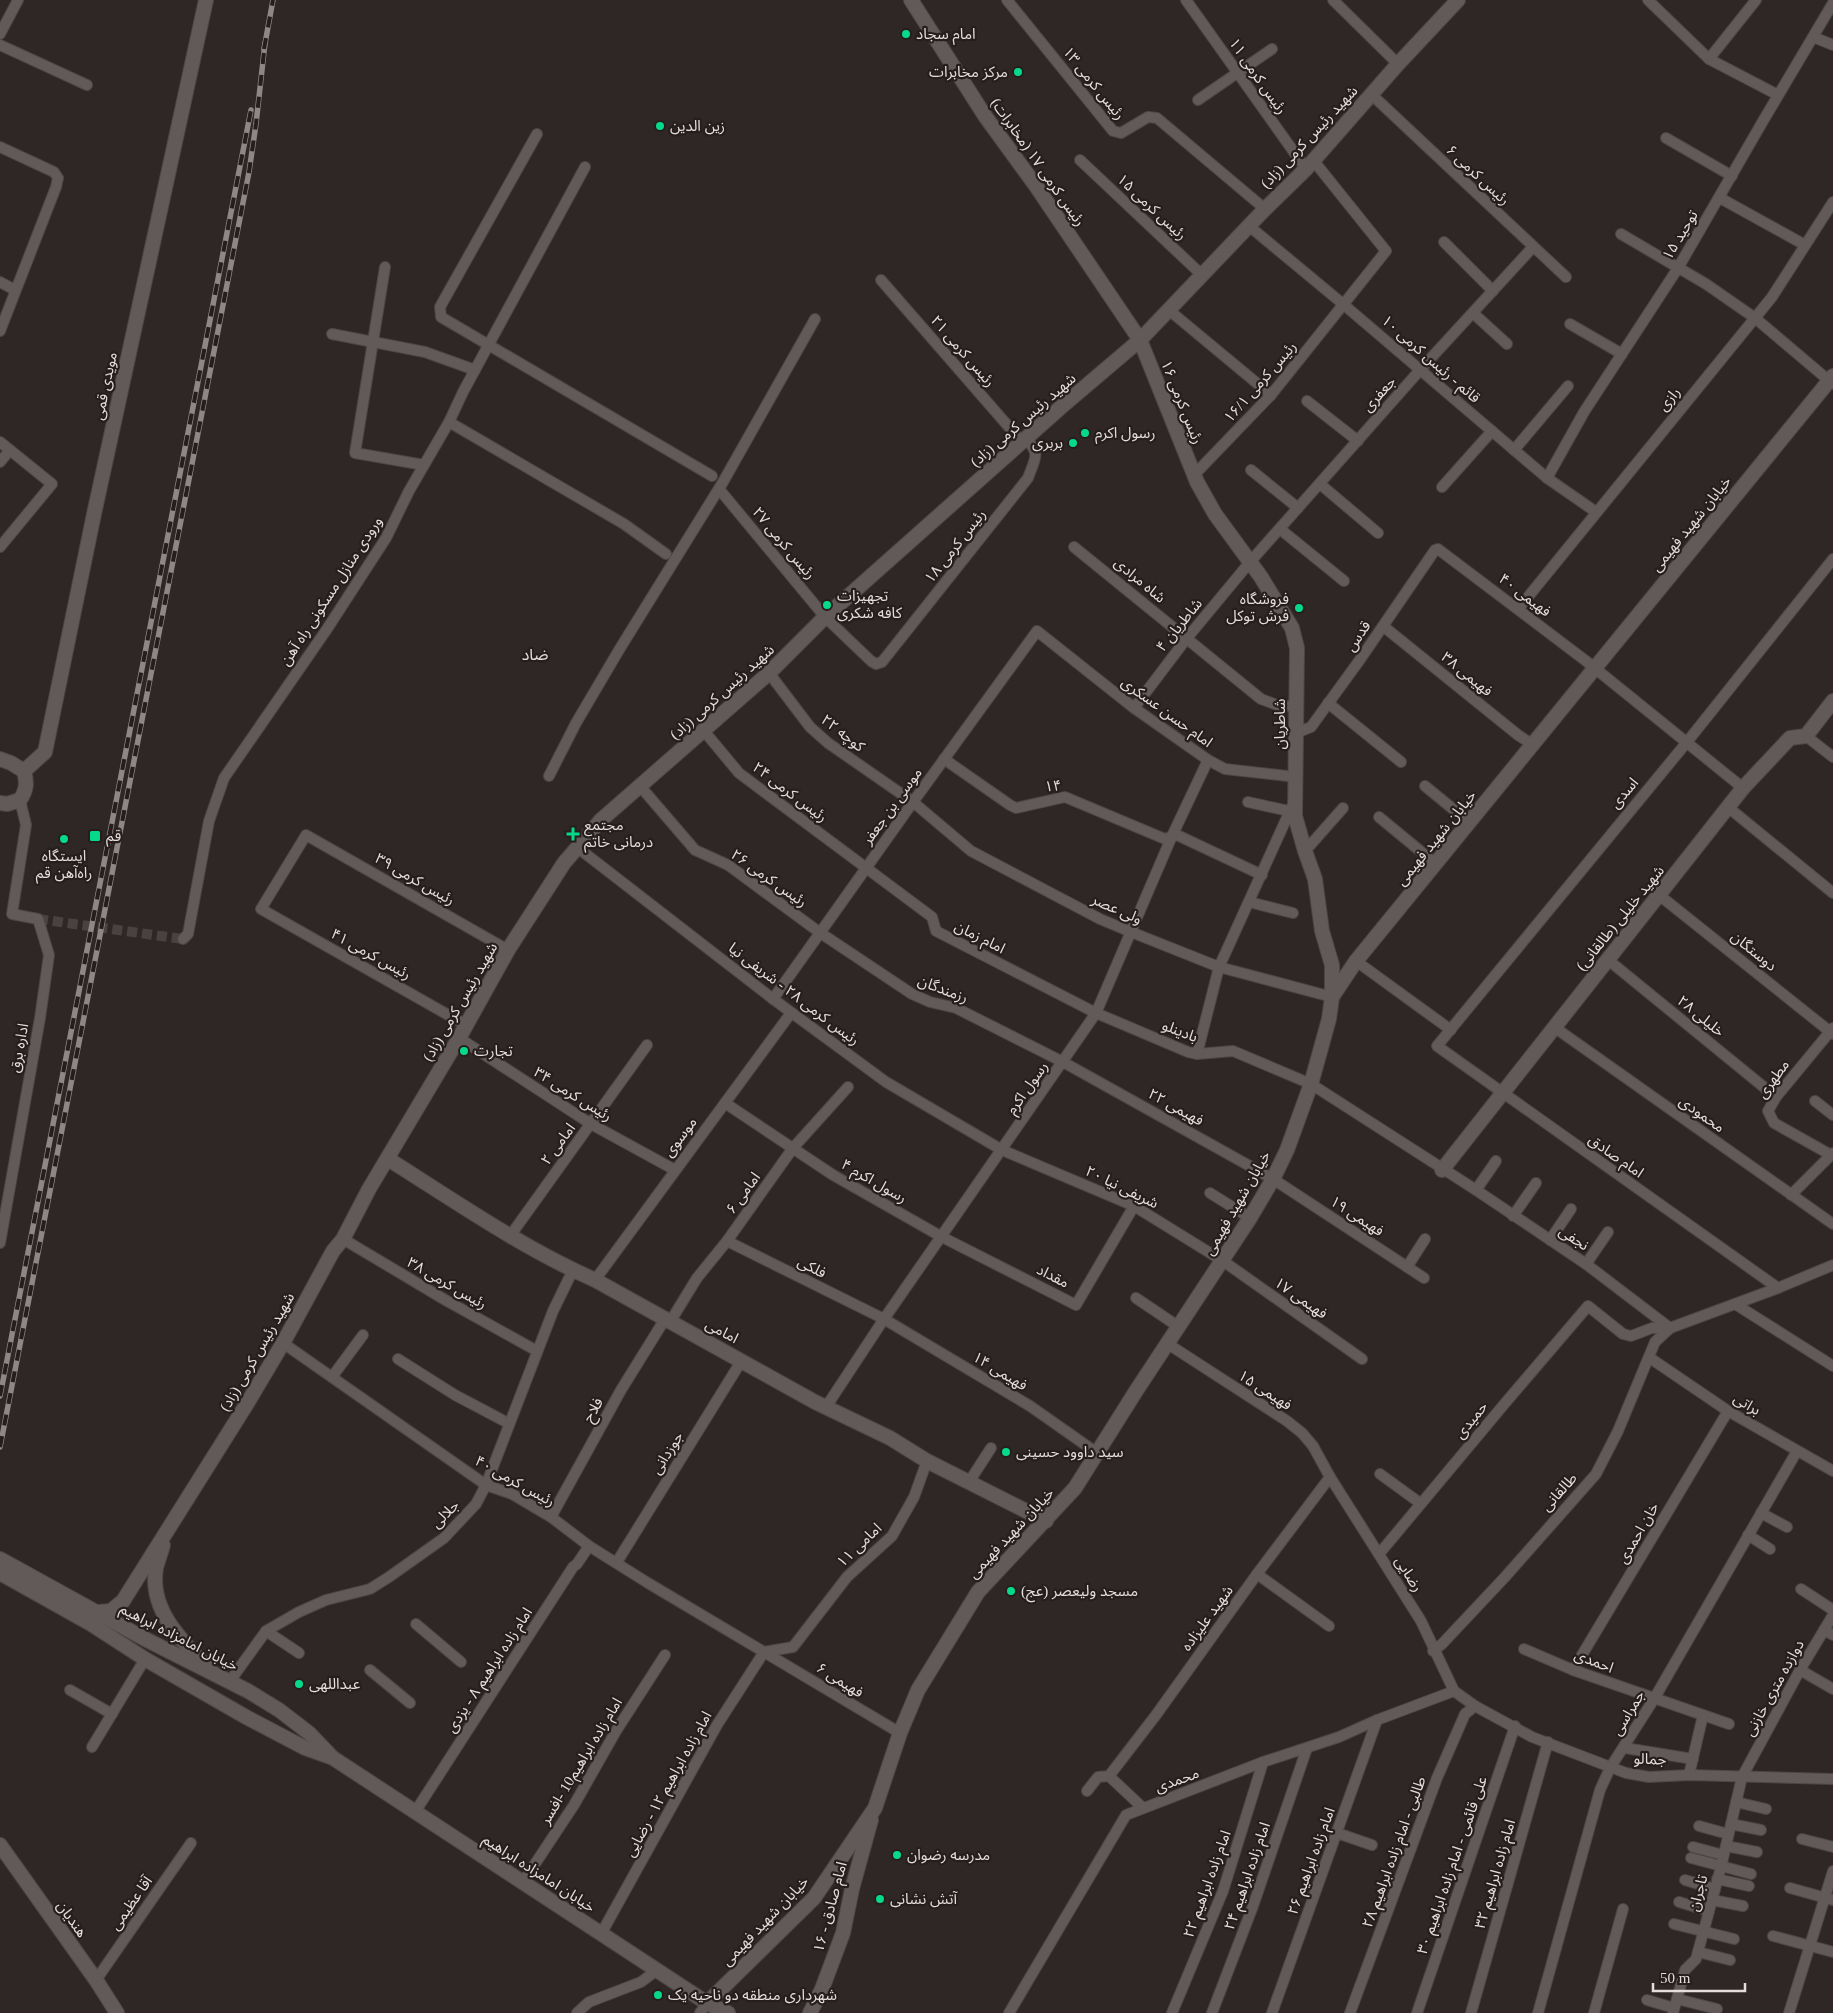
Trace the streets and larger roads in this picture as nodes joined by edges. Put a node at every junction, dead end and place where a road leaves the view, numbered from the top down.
1 (18, 0) edge
2 (206, 0) edge
3 (911, 0) edge
4 (1007, 0) edge
5 (1334, 0) edge
6 (1458, 0) edge
7 (1648, 0) edge
8 (1756, 0) edge
9 (1190, 2) edge
10 (1833, 3) edge
11 (0, 34) edge
12 (1813, 37) junction
13 (0, 45) edge
14 (1833, 46) edge
15 (1272, 49) dead end
16 (1709, 59) junction
17 (1398, 64) junction
18 (1238, 74) junction
19 (87, 85) dead end
20 (1370, 94) junction
21 (1778, 95) junction
22 (1198, 100) dead end
23 (537, 134) dead end
24 (1666, 138) dead end
25 (0, 147) edge
26 (1080, 160) dead end
27 (1309, 165) junction
28 (586, 167) dead end
29 (1732, 176) junction
30 (1720, 198) junction
31 (1833, 202) edge
32 (1265, 209) junction
33 (1249, 226) junction
34 (1622, 234) dead end
35 (1444, 242) dead end
36 (1805, 245) junction
37 (1533, 247) junction
38 (1386, 251) joint
39 (384, 267) dead end
40 (1678, 268) junction
41 (1202, 275) junction
42 (1566, 277) dead end
43 (881, 280) dead end
44 (0, 282) edge
45 (15, 290) junction
46 (1493, 291) junction
47 (1344, 304) junction
48 (1170, 311) junction
49 (1473, 313) junction
50 (1755, 318) junction
51 (816, 319) dead end
52 (1570, 324) dead end
53 (0, 331) edge
54 (332, 334) dead end
55 (1140, 340) junction
56 (372, 342) junction
57 (489, 344) junction
58 (1507, 344) dead end
59 (1622, 354) junction
60 (475, 370) junction
61 (1420, 370) junction
62 (1831, 380) edge
63 (1568, 386) dead end
64 (1271, 395) junction
65 (1307, 401) dead end
66 (449, 422) junction
67 (1492, 432) junction
68 (1024, 440) junction
69 (1358, 441) junction
70 (0, 442) edge
71 (10, 450) junction
72 (1514, 450) junction
73 (0, 462) edge
74 (424, 465) junction
75 (1251, 470) dead end
76 (1194, 475) junction
77 (712, 476) dead end
78 (1547, 478) junction
79 (1320, 484) junction
80 (1442, 486) dead end
81 (719, 488) junction
82 (1298, 508) junction
83 (1596, 512) junction
84 (1280, 529) junction
85 (1378, 533) dead end
86 (0, 547) edge
87 (1074, 547) dead end
88 (1438, 549) joint
89 (666, 554) dead end
90 (1833, 559) edge
91 (1250, 562) junction
92 (1344, 581) dead end
93 (1519, 608) junction
94 (826, 617) junction
95 (1383, 626) junction
96 (1037, 631) joint
97 (1186, 638) junction
98 (876, 664) joint
99 (1594, 667) junction
100 (769, 673) junction
101 (1833, 701) edge
102 (1328, 703) junction
103 (1297, 707) junction
104 (1134, 708) junction
105 (704, 731) junction
106 (1296, 733) junction
107 (1806, 736) junction
108 (1687, 742) junction
109 (1533, 745) junction
110 (1833, 757) edge
111 (0, 759) edge
112 (944, 759) junction
113 (1208, 760) junction
114 (1401, 762) dead end
115 (24, 771) junction
116 (549, 776) dead end
117 (1296, 777) junction
118 (640, 786) junction
119 (1425, 786) dead end
120 (1743, 788) junction
121 (20, 800) junction
122 (913, 802) junction
123 (1248, 802) dead end
124 (0, 803) edge
125 (1292, 806) junction
126 (1343, 808) dead end
127 (1729, 808) junction
128 (1379, 817) dead end
129 (1470, 822) junction
130 (1172, 836) junction
131 (578, 848) junction
132 (1305, 851) junction
133 (1436, 864) junction
134 (866, 867) junction
135 (1262, 875) junction
136 (1833, 893) edge
137 (1659, 895) junction
138 (1249, 902) junction
139 (261, 910) joint
140 (1293, 913) dead end
141 (819, 932) junction
142 (1131, 932) junction
143 (185, 937) dead end
144 (508, 950) junction
145 (1607, 959) junction
146 (1356, 962) junction
147 (1219, 967) junction
148 (1332, 997) junction
149 (773, 999) junction
150 (791, 1013) junction
151 (1096, 1013) junction
152 (466, 1025) junction
153 (1554, 1027) junction
154 (1451, 1030) junction
155 (1832, 1031) edge
156 (459, 1038) junction
157 (647, 1046) dead end
158 (1437, 1046) joint
159 (1198, 1054) junction
160 (1064, 1062) junction
161 (1312, 1084) junction
162 (848, 1087) dead end
163 (1503, 1094) junction
164 (1776, 1097) junction
165 (1815, 1101) dead end
166 (725, 1103) junction
167 (1833, 1115) edge
168 (591, 1124) junction
169 (793, 1148) junction
170 (1002, 1150) junction
171 (1832, 1154) edge
172 (388, 1159) junction
173 (1496, 1161) dead end
174 (675, 1170) junction
175 (1442, 1170) junction
176 (1273, 1179) junction
177 (1536, 1183) dead end
178 (1476, 1190) junction
179 (1210, 1192) dead end
180 (1791, 1195) junction
181 (1134, 1206) junction
182 (1571, 1209) dead end
183 (1513, 1216) junction
184 (1250, 1218) junction
185 (1833, 1224) edge
186 (1608, 1232) dead end
187 (510, 1236) junction
188 (942, 1237) junction
189 (342, 1239) junction
190 (1425, 1239) dead end
191 (1550, 1240) junction
192 (726, 1241) junction
193 (0, 1243) edge
194 (1222, 1261) junction
195 (1586, 1264) junction
196 (1833, 1265) edge
197 (1407, 1267) junction
198 (572, 1270) junction
199 (1424, 1278) dead end
200 (595, 1280) junction
201 (1778, 1288) junction
202 (1136, 1298) dead end
203 (1735, 1304) junction
204 (884, 1319) junction
205 (667, 1320) junction
206 (1179, 1327) junction
207 (1670, 1328) junction
208 (363, 1335) dead end
209 (283, 1343) junction
210 (1168, 1344) junction
211 (537, 1351) junction
212 (1650, 1358) junction
213 (398, 1359) dead end
214 (1362, 1359) dead end
215 (742, 1360) junction
216 (1833, 1366) edge
217 (332, 1377) junction
218 (826, 1407) junction
219 (1728, 1411) junction
220 (508, 1423) junction
221 (991, 1448) dead end
222 (1797, 1451) junction
223 (1097, 1453) junction
224 (927, 1461) junction
225 (1833, 1471) edge
226 (1380, 1474) dead end
227 (1330, 1477) junction
228 (969, 1482) junction
229 (486, 1485) junction
230 (1420, 1503) junction
231 (1761, 1513) junction
232 (551, 1517) junction
233 (1046, 1521) junction
234 (1787, 1527) dead end
235 (166, 1532) junction
236 (1748, 1536) junction
237 (589, 1546) junction
238 (1770, 1549) dead end
239 (1379, 1554) junction
240 (0, 1559) edge
241 (617, 1562) junction
242 (0, 1573) edge
243 (1257, 1574) junction
244 (1801, 1589) dead end
245 (1833, 1610) edge
246 (98, 1612) junction
247 (1833, 1616) edge
248 (416, 1624) dead end
249 (1329, 1626) dead end
250 (266, 1631) junction
251 (1829, 1632) edge
252 (1524, 1649) dead end
253 (1433, 1651) junction
254 (764, 1652) junction
255 (299, 1653) dead end
256 (665, 1655) dead end
257 (146, 1659) junction
258 (461, 1662) dead end
259 (370, 1670) dead end
260 (1573, 1670) junction
261 (1800, 1670) junction
262 (214, 1675) junction
263 (230, 1681) junction
264 (1833, 1689) edge
265 (70, 1690) dead end
266 (248, 1691) junction
267 (1454, 1691) junction
268 (1654, 1699) junction
269 (410, 1703) dead end
270 (1475, 1706) junction
271 (112, 1714) junction
272 (1703, 1715) junction
273 (246, 1717) junction
274 (1378, 1720) junction
275 (1729, 1724) dead end
276 (1515, 1726) junction
277 (900, 1734) junction
278 (1548, 1742) junction
279 (92, 1747) dead end
280 (1307, 1748) junction
281 (1625, 1748) junction
282 (333, 1758) junction
283 (1693, 1759) junction
284 (1264, 1762) junction
285 (1610, 1768) junction
286 (1689, 1775) junction
287 (1109, 1776) junction
288 (1742, 1777) junction
289 (1833, 1779) edge
290 (1087, 1791) dead end
291 (1736, 1802) junction
292 (875, 1808) junction
293 (1143, 1808) junction
294 (1766, 1809) dead end
295 (415, 1812) junction
296 (1700, 1826) dead end
297 (1730, 1829) junction
298 (1761, 1830) dead end
299 (1337, 1833) junction
300 (1802, 1839) dead end
301 (191, 1843) dead end
302 (0, 1845) edge
303 (1372, 1845) dead end
304 (1693, 1846) dead end
305 (1833, 1847) edge
306 (1724, 1851) junction
307 (1756, 1852) dead end
308 (1691, 1858) dead end
309 (1721, 1867) junction
310 (1833, 1871) edge
311 (1751, 1874) dead end
312 (1684, 1880) dead end
313 (523, 1882) junction
314 (1716, 1884) junction
315 (1749, 1886) dead end
316 (1790, 1888) dead end
317 (1829, 1899) edge
318 (1712, 1900) junction
319 (1679, 1902) dead end
320 (1743, 1906) dead end
321 (1623, 1909) dead end
322 (1709, 1911) junction
323 (1674, 1924) dead end
324 (1703, 1932) junction
325 (601, 1934) junction
326 (1773, 1936) dead end
327 (1734, 1939) dead end
328 (1810, 1946) junction
329 (1698, 1952) junction
330 (1833, 1952) edge
331 (1730, 1960) dead end
332 (657, 1970) junction
333 (96, 1980) junction
334 (1647, 2000) dead end
335 (1675, 2007) edge
336 (703, 2008) edge
337 (1717, 2009) dead end
338 (117, 2013) edge
339 (577, 2013) edge
340 (728, 2013) edge
341 (810, 2013) edge
342 (1009, 2013) edge
343 (1172, 2013) edge
344 (1212, 2013) edge
345 (1272, 2013) edge
346 (1350, 2013) edge
347 (1417, 2013) edge
348 (1471, 2013) edge
349 (1538, 2013) edge
350 (1594, 2013) edge
351 (1789, 2013) edge

1 - 11 street
2 - 115 street, مویدی قمی
3 - 55 street, رئیس کرمی ۱۷ (مخابرات)
4 - 32 street, رئیس کرمی ۱۳
5 - 17 street
6 - 17 street, شهید رئیس کرمی (زاد)
7 - 16 street
8 - 16 street
9 - 18 street, رئیس کرمی ۱۱
10 - 12 street, توحید ۱۵
12 - 14 street
12 - 21 street, توحید ۱۵
13 - 19 street
15 - 18 street
16 - 21 street
17 - 20 street, شهید رئیس کرمی (زاد)
18 - 22 street
18 - 27 street, رئیس کرمی ۱۱
20 - 27 street, شهید رئیس کرمی (زاد)
20 - 37 street, رئیس کرمی ۶
21 - 29 street, توحید ۱۵
23 - 57 street
24 - 29 street
25 - 45 street
26 - 41 street, رئیس کرمی ۱۵
27 - 32 street, شهید رئیس کرمی (زاد)
27 - 38 street, رئیس کرمی ۱۱
28 - 57 street, ورودی منازل مسکونی راه آهن
29 - 30 street, توحید ۱۵
30 - 36 street
30 - 40 street, توحید ۱۵
31 - 36 street, رازی
32 - 33 street, شهید رئیس کرمی (زاد)
33 - 41 street, شهید رئیس کرمی (زاد)
33 - 47 street, قائم - رئیس کرمی ۱۰
34 - 40 street
35 - 46 street
36 - 50 street, رازی
37 - 42 street, رئیس کرمی ۶
37 - 46 street, جعفری
38 - 47 street, رئیس کرمی ۱۶/۱
39 - 56 street
40 - 50 street
40 - 59 street, توحید ۱۵
41 - 48 street, شهید رئیس کرمی (زاد)
43 - 68 street, رئیس کرمی ۲۱
44 - 45 street
45 - 53 street
46 - 49 street, جعفری
47 - 61 street, قائم - رئیس کرمی ۱۰
47 - 64 street, رئیس کرمی ۱۶/۱
48 - 55 street, شهید رئیس کرمی (زاد)
48 - 64 street
49 - 58 street
49 - 61 street, جعفری
50 - 62 street
50 - 83 street, رازی
51 - 81 street
52 - 59 street
54 - 56 street
55 - 68 street, شهید رئیس کرمی (زاد)
55 - 76 street, رئیس کرمی ۱۶
56 - 60 street
56 - 74 street
57 - 60 street, ورودی منازل مسکونی راه آهن
57 - 77 street
59 - 78 street, توحید ۱۵
60 - 66 street, ورودی منازل مسکونی راه آهن
61 - 67 street, قائم - رئیس کرمی ۱۰
61 - 69 street, جعفری
62 - 99 street, خیابان شهید فهیمی
63 - 72 street
64 - 76 street, رئیس کرمی ۱۶/۱
65 - 69 street
66 - 74 street, ورودی منازل مسکونی راه آهن
66 - 89 street
67 - 72 street, قائم - رئیس کرمی ۱۰
67 - 80 street
68 - 94 street, شهید رئیس کرمی (زاد)
68 - 98 street, رئیس کرمی ۱۸
69 - 79 street, جعفری
70 - 71 street
71 - 73 street
71 - 86 street
72 - 78 street, قائم - رئیس کرمی ۱۰
74 - 143 street, ورودی منازل مسکونی راه آهن
75 - 82 street
76 - 91 street, شاطریان
78 - 83 street, قائم - رئیس کرمی ۱۰
79 - 82 street, جعفری
79 - 85 street
81 - 94 street, رئیس کرمی ۲۷
81 - 116 street
82 - 84 street, جعفری
83 - 93 street, رازی
84 - 91 street, جعفری
84 - 92 street
87 - 97 street, شاه مرادی
88 - 93 street, فهیمی ۴۰
88 - 95 street, قدس
90 - 108 street, اسدی
91 - 97 street, شاطریان ۴
91 - 103 street, شاطریان
93 - 99 street, فهیمی ۴۰
94 - 98 street, رئیس کرمی ۲۷
94 - 100 street, شهید رئیس کرمی (زاد)
95 - 102 street, قدس
95 - 109 street, فهیمی ۳۸
96 - 104 street, امام حسن عسکری
96 - 112 street, موسی بن جعفر
97 - 103 street, شاه مرادی
97 - 104 street, شاطریان ۴
99 - 108 street, فهیمی ۴۰
99 - 109 street, خیابان شهید فهیمی
100 - 105 street, شهید رئیس کرمی (زاد)
100 - 122 street, کوچه ۲۲
101 - 107 street
102 - 106 street, قدس
102 - 114 street
103 - 106 street, شاطریان
104 - 113 street, امام حسن عسکری
105 - 118 street, شهید رئیس کرمی (زاد)
105 - 134 street, رئیس کرمی ۲۴
106 - 117 street, شاطریان
107 - 110 street
107 - 120 street, شهید خلیلی (طالقانی)
108 - 120 street, فهیمی ۴۰
108 - 154 street, اسدی
109 - 129 street, خیابان شهید فهیمی
111 - 115 street
112 - 122 street, موسی بن جعفر
112 - 130 street, ۱۴
113 - 117 street, امام حسن عسکری
113 - 130 street, رسول اکرم
115 - 121 street
117 - 125 street, شاطریان
118 - 131 street, شهید رئیس کرمی (زاد)
118 - 141 street, رئیس کرمی ۲۶
119 - 129 street
120 - 127 street, شهید خلیلی (طالقانی)
121 - 124 street
121 - 193 street, اداره برق
122 - 134 street, موسی بن جعفر
122 - 142 street, ولی عصر
123 - 125 street
125 - 132 street, شاطریان
125 - 135 street
126 - 132 street
127 - 136 street
127 - 137 street, شهید خلیلی (طالقانی)
128 - 133 street
129 - 133 street, خیابان شهید فهیمی
130 - 135 street
130 - 142 street, رسول اکرم
131 - 144 street, شهید رئیس کرمی (زاد)
131 - 149 street, رئیس کرمی ۲۸ - شریفی نیا
132 - 148 street, شاطریان
133 - 146 street, خیابان شهید فهیمی
134 - 141 street, موسی بن جعفر
134 - 151 street, امام زمان
135 - 138 street
137 - 145 street, شهید خلیلی (طالقانی)
137 - 155 street, دوستگان
138 - 140 street
138 - 147 street
139 - 144 street, رئیس کرمی ۳۹
139 - 152 street, رئیس کرمی ۴۱
141 - 149 street, موسی بن جعفر
141 - 160 street, رزمندگان
142 - 147 street, ولی عصر
142 - 151 street, رسول اکرم
144 - 152 street, شهید رئیس کرمی (زاد)
145 - 153 street, شهید خلیلی (طالقانی)
145 - 164 street, خلیلی ۲۸
146 - 148 street, خیابان شهید فهیمی
146 - 154 street
147 - 148 street, ولی عصر
147 - 159 street
148 - 161 street, خیابان شهید فهیمی
149 - 150 street, رئیس کرمی ۲۸ - شریفی نیا
150 - 166 street, موسوی
150 - 170 street, رئیس کرمی ۲۸ - شریفی نیا
151 - 159 street, بادینلو
151 - 160 street, رسول اکرم
152 - 156 street, شهید رئیس کرمی (زاد)
153 - 163 street, شهید خلیلی (طالقانی)
153 - 180 street, محمودی
154 - 158 street, اسدی
155 - 164 street, مطهری
156 - 168 street, رئیس کرمی ۳۴
156 - 172 street, شهید رئیس کرمی (زاد)
157 - 168 street, امامی ۲
158 - 163 street, امام صادق
159 - 161 street, بادینلو
160 - 170 street, رسول اکرم
160 - 176 street, فهیمی ۲۲
161 - 175 street, نجفی
161 - 176 street, خیابان شهید فهیمی
162 - 169 street, امامی ۶
163 - 175 street, شهید خلیلی (طالقانی)
163 - 201 street, امام صادق
164 - 171 street, مطهری
165 - 167 street
166 - 169 street, رسول اکرم ۴
166 - 174 street, موسوی
168 - 174 street, رئیس کرمی ۳۴
168 - 187 street, امامی ۲
169 - 188 street, رسول اکرم ۴
169 - 192 street, امامی ۶
170 - 181 street, ۲۰ شریفی نیا
170 - 188 street, رسول اکرم
171 - 180 street
172 - 187 street, امامی
172 - 189 street, شهید رئیس کرمی (زاد)
173 - 178 street
174 - 200 street, موسوی
175 - 178 street, نجفی
176 - 184 street, خیابان شهید فهیمی
176 - 197 street, فهیمی ۱۹
177 - 183 street
178 - 183 street, نجفی
179 - 184 street
180 - 185 street, محمودی
181 - 188 street, مقداد
181 - 194 street, ۲۰ شریفی نیا
182 - 191 street
183 - 191 street, نجفی
184 - 194 street, خیابان شهید فهیمی
186 - 195 street
187 - 198 street, امامی
188 - 204 street, رسول اکرم
189 - 209 street, شهید رئیس کرمی (زاد)
189 - 211 street, رئیس کرمی ۳۸
190 - 197 street
191 - 195 street, نجفی
192 - 204 street, فلکی
192 - 205 street, امامی ۶
194 - 206 street, خیابان شهید فهیمی
194 - 214 street, فهیمی ۱۷
195 - 207 street, نجفی
196 - 201 street
197 - 199 street, فهیمی ۱۹
198 - 200 street, امامی
198 - 211 street, جلالی
200 - 205 street, امامی
201 - 203 street
202 - 206 street
203 - 207 street
203 - 216 street
204 - 218 street, رسول اکرم
204 - 223 street, فهیمی ۱۴
205 - 215 street, امامی
205 - 232 street, فلاح
206 - 210 street, خیابان شهید فهیمی
207 - 212 street, طالقانی
207 - 230 street, حمیدی
208 - 217 street
209 - 217 street, رئیس کرمی ۴۰
209 - 235 street, شهید رئیس کرمی (زاد)
210 - 223 street, خیابان شهید فهیمی
210 - 227 street, فهیمی ۱۵
211 - 220 street, جلالی
212 - 219 street, براتی
212 - 253 street, طالقانی
213 - 220 street
215 - 218 street, امامی
215 - 241 street, جوزدانی
217 - 229 street, رئیس کرمی ۴۰
218 - 224 street, امامی
219 - 222 street, براتی
219 - 260 street, خان احمدی
220 - 229 street, جلالی
221 - 228 street
222 - 225 street, براتی
222 - 231 street, جمراسی
223 - 233 street, خیابان شهید فهیمی
224 - 228 street, امامی
224 - 254 street, امامی ۱۱
226 - 230 street
227 - 239 street, رضایی
227 - 243 street, شهید علیزاده
228 - 233 street, امامی
229 - 232 street, رئیس کرمی ۴۰
229 - 250 street, جلالی
230 - 239 street, حمیدی
231 - 234 street
231 - 236 street, جمراسی
232 - 237 street, رئیس کرمی ۴۰
233 - 277 street, خیابان شهید فهیمی
235 - 246 street, شهید رئیس کرمی (زاد)
235 - 262 street
236 - 238 street
236 - 268 street, جمراسی
237 - 241 street, رئیس کرمی ۴۰
237 - 295 street, امام زاده ابراهیم ۸ - یزدی
239 - 253 street, رضایی
240 - 246 street, خیابان امامزاده ابراهیم
241 - 254 street, رئیس کرمی ۴۰
242 - 257 street, خیابان امامزاده ابراهیم
243 - 249 street
243 - 287 street, شهید علیزاده
244 - 245 street
246 - 262 street, خیابان امامزاده ابراهیم
247 - 251 street, دوازده متری خازنی
248 - 258 street
250 - 255 street
250 - 263 street, جلالی
251 - 261 street, دوازده متری خازنی
252 - 260 street, احمدی
253 - 267 street, رضایی
254 - 277 street, فهیمی ۶
254 - 325 street, امام زاده ابراهیم ۱۲ - رضایی
256 - 313 street, امام زاده ابراهیم10 -افسر
257 - 271 street
257 - 273 street, خیابان امامزاده ابراهیم
259 - 269 street
260 - 268 street, احمدی
261 - 264 street
261 - 288 street, دوازده متری خازنی
262 - 263 street, خیابان امامزاده ابراهیم
263 - 266 street, خیابان امامزاده ابراهیم
265 - 271 street
266 - 273 street
266 - 282 street, خیابان امامزاده ابراهیم
267 - 270 street, جمالو
267 - 274 street, محمدی
268 - 272 street, احمدی
268 - 281 street, جمراسی
270 - 276 street, جمالو
270 - 346 street, طالبی - امام زاده ابراهیم ۲۸
271 - 279 street
272 - 275 street, احمدی
272 - 283 street
273 - 282 street, خیابان امامزاده ابراهیم
274 - 280 street, محمدی
274 - 299 street, امام زاده ابراهیم ۲۶
276 - 278 street, جمالو
276 - 347 street, علی قائمی - امام زاده ابراهیم ۳۰
277 - 292 street, خیابان شهید فهیمی
278 - 285 street, جمالو
278 - 348 street, امام زاده ابراهیم ۳۲
280 - 284 street, محمدی
280 - 344 street, امام زاده ابراهیم ۲۴
281 - 283 street
281 - 285 street, جمراسی
282 - 295 street, خیابان امامزاده ابراهیم
283 - 286 street
284 - 293 street, محمدی
284 - 343 street, امام زاده ابراهیم ۲۲
285 - 286 street, جمالو
285 - 349 street, جمراسی
286 - 288 street, جمالو
287 - 290 street
287 - 293 street
288 - 289 street, جمالو
288 - 291 street, تاجران
291 - 294 street
291 - 297 street, تاجران
292 - 336 street, خیابان شهید فهیمی
292 - 341 street, ۱۶ - امام صادق
293 - 342 street, محمدی
295 - 313 street, خیابان امامزاده ابراهیم
296 - 297 street
297 - 298 street
297 - 306 street, تاجران
299 - 303 street
299 - 345 street, امام زاده ابراهیم ۲۶
300 - 305 street
301 - 333 street, آقا عظیمی
302 - 333 street, هندیان
304 - 306 street
306 - 307 street
306 - 309 street, تاجران
308 - 309 street
309 - 311 street
309 - 314 street, تاجران
310 - 317 street
312 - 314 street
313 - 325 street, خیابان امامزاده ابراهیم
314 - 315 street
314 - 318 street, تاجران
316 - 317 street
317 - 328 street
318 - 320 street
318 - 322 street, تاجران
319 - 322 street
321 - 350 street
322 - 324 street, تاجران
323 - 324 street
324 - 327 street
324 - 329 street, تاجران
325 - 332 street, خیابان امامزاده ابراهیم
326 - 328 street
328 - 330 street
328 - 351 street
329 - 331 street
329 - 335 street, تاجران
332 - 336 street, خیابان امامزاده ابراهیم
332 - 339 street
333 - 338 street, هندیان
334 - 335 street
335 - 337 street
336 - 340 street, خیابان امامزاده ابراهیم

